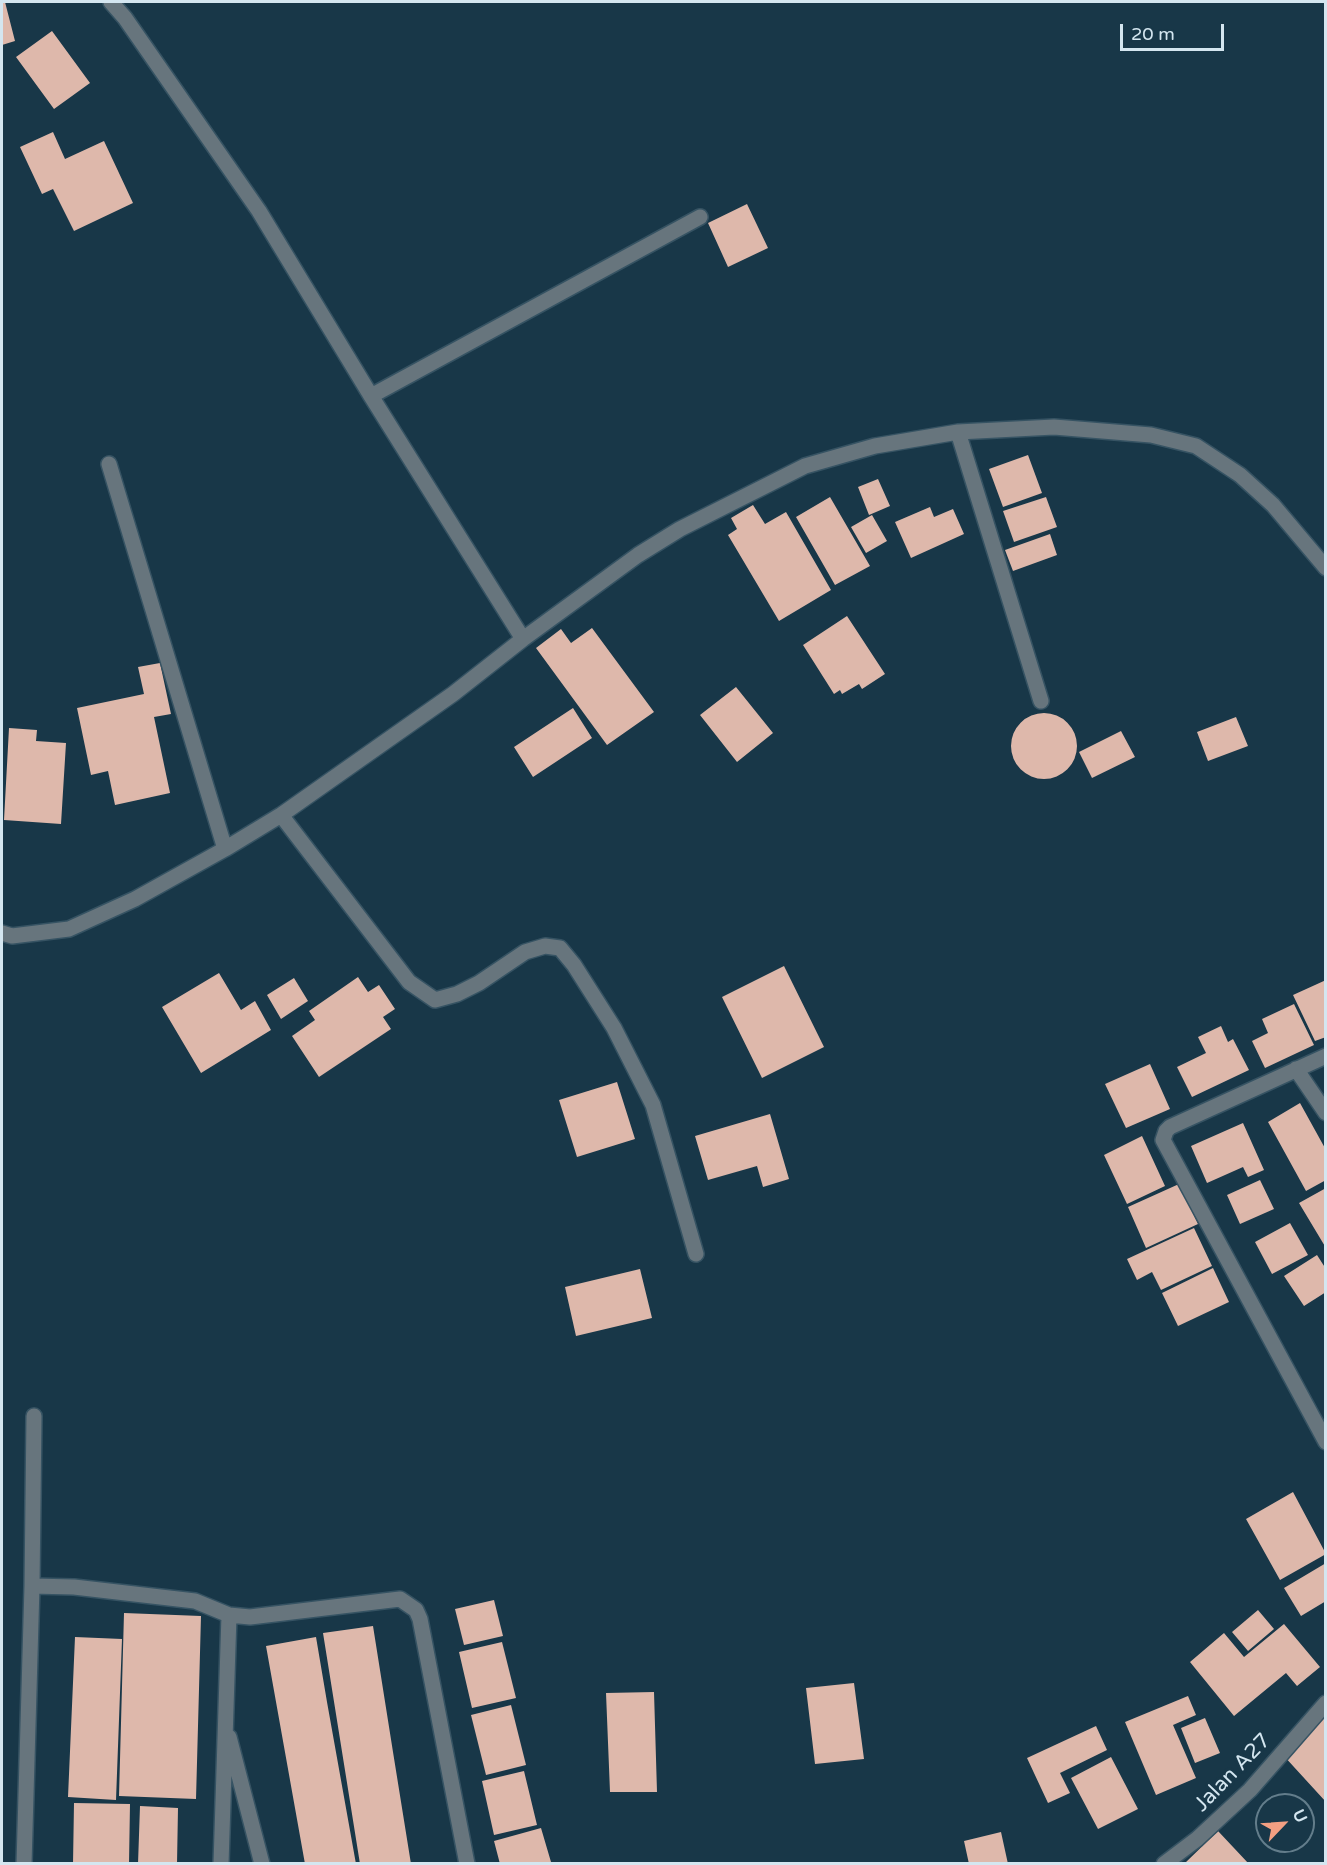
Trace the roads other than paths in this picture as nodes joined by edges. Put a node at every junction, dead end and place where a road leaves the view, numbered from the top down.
1 (111, 2) edge
2 (700, 217) dead end
3 (371, 396) junction
4 (957, 432) junction
5 (109, 464) dead end
6 (1326, 568) edge
7 (523, 639) junction
8 (1041, 701) dead end
9 (281, 815) junction
10 (225, 849) junction
11 (2, 933) edge
12 (1326, 1056) edge
13 (1296, 1069) junction
14 (1326, 1113) edge
15 (696, 1254) dead end
16 (34, 1416) dead end
17 (1326, 1442) edge
18 (32, 1586) junction
19 (228, 1615) junction
20 (1326, 1703) edge
21 (225, 1720) junction
22 (24, 1863) edge
23 (221, 1863) edge
24 (262, 1863) edge
25 (467, 1863) edge
26 (1164, 1863) edge

1 - 3 street
2 - 3 street
3 - 7 street
4 - 6 street
4 - 7 street
4 - 8 street
5 - 10 street
7 - 9 street
9 - 10 street
9 - 15 street
10 - 11 street
12 - 13 street
13 - 14 street
13 - 17 street
16 - 18 street
18 - 19 street
18 - 22 street
19 - 21 street
19 - 25 street
20 - 26 street, Jalan A27
21 - 23 street
21 - 24 street

